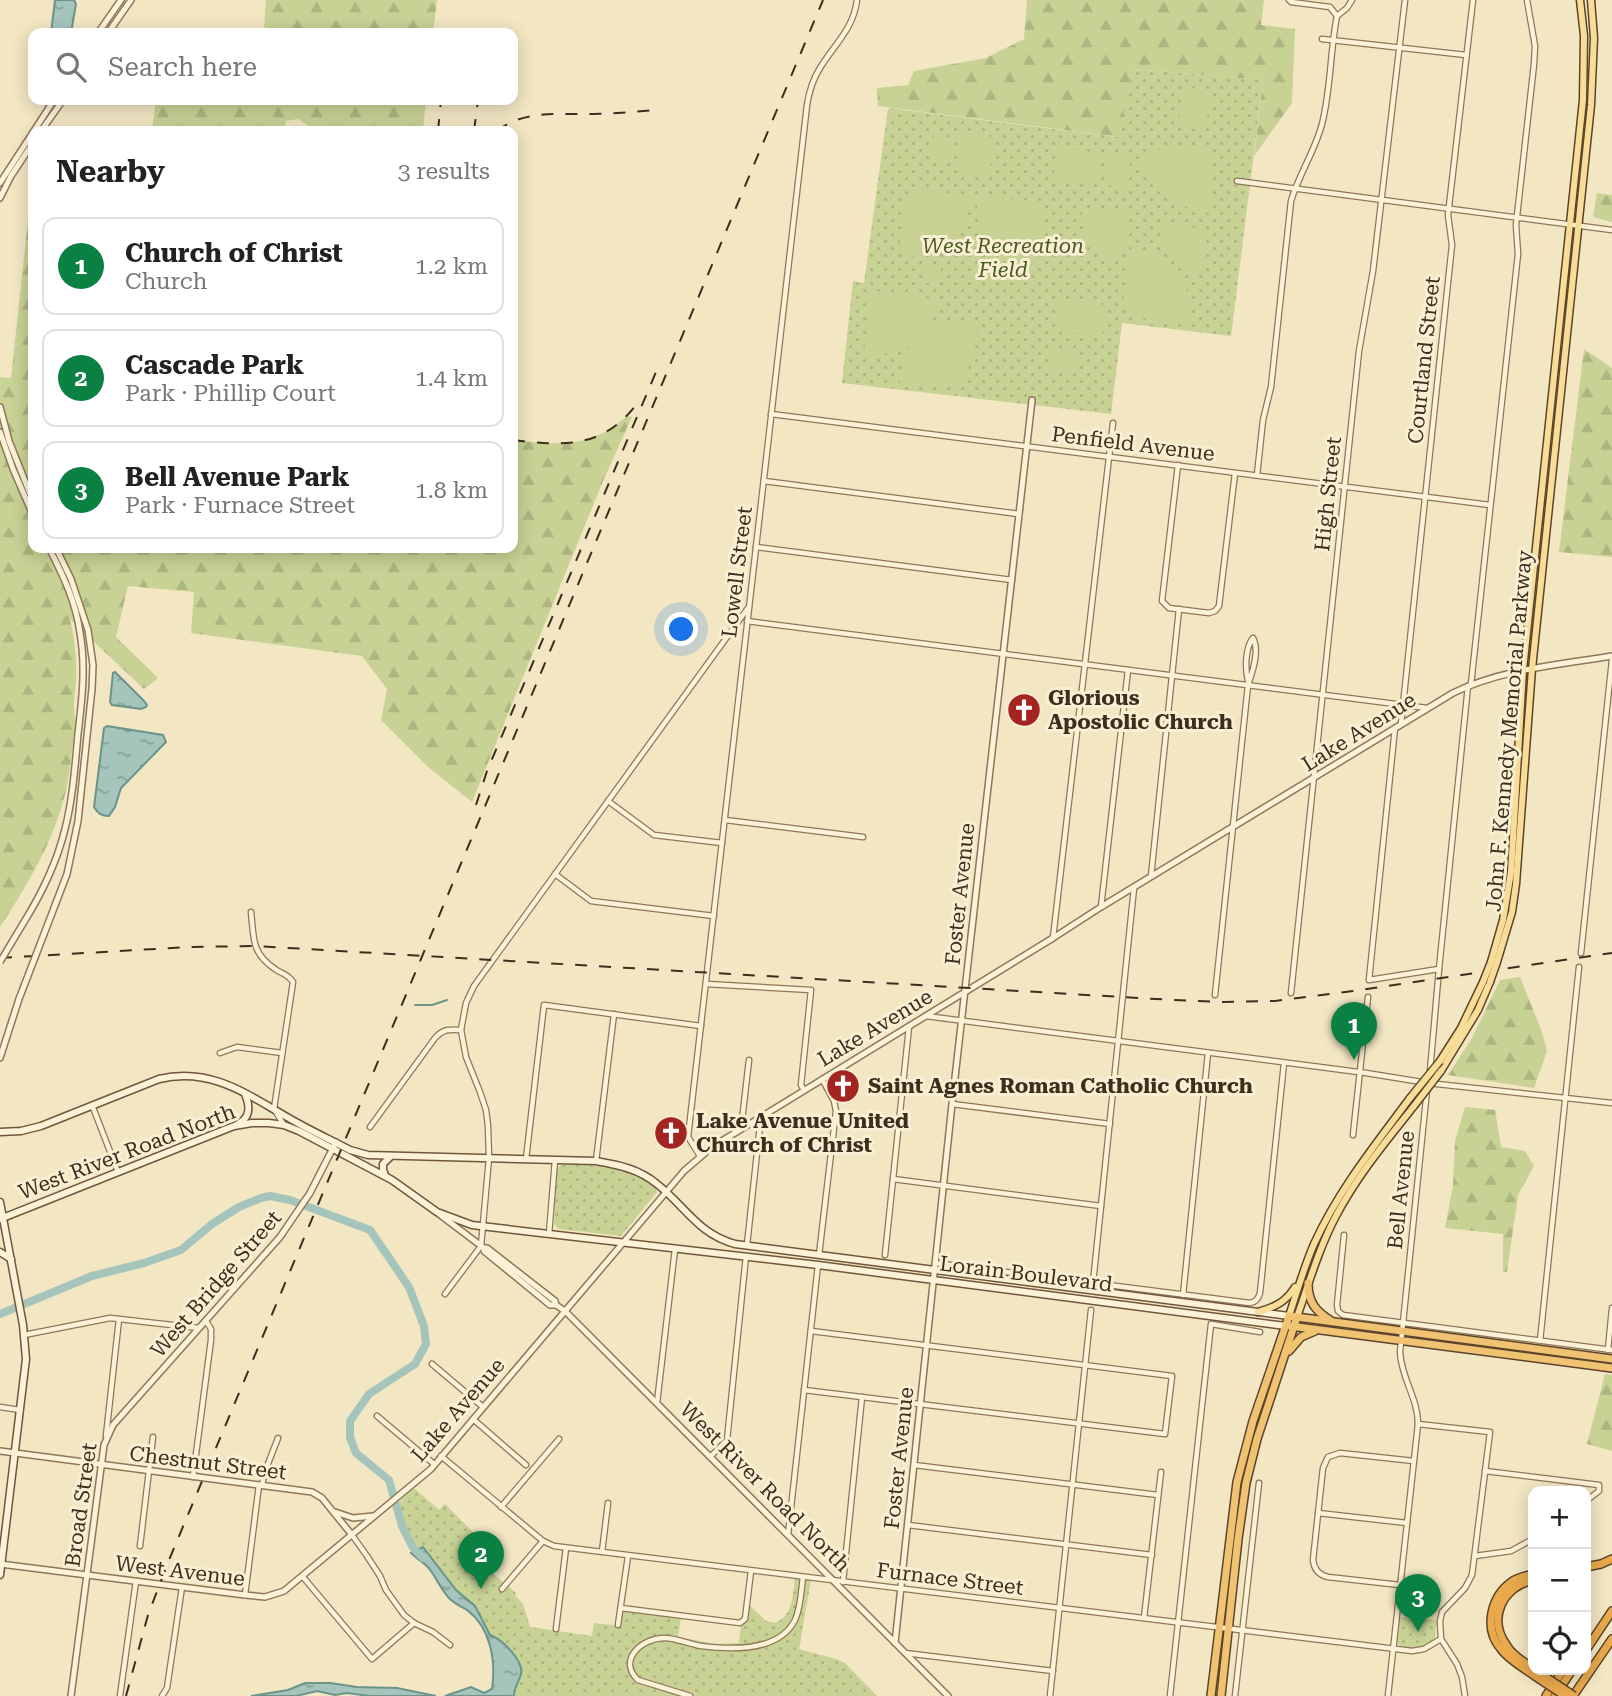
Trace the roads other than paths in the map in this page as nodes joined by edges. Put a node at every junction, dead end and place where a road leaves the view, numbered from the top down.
1 (121, 0) edge
2 (131, 0) edge
3 (857, 0) edge
4 (1289, 0) edge
5 (1352, 0) edge
6 (1405, 0) edge
7 (1472, 0) edge
8 (1527, 0) edge
9 (1580, 0) edge
10 (1591, 0) edge
11 (1337, 16) junction
12 (101, 28) edge
13 (111, 28) edge
14 (1322, 39) dead end
15 (1333, 40) junction
16 (1399, 48) junction
17 (1466, 55) junction
18 (51, 105) edge
19 (59, 105) edge
20 (37, 126) edge
21 (44, 126) edge
22 (28, 140) edge
23 (28, 150) edge
24 (1237, 181) dead end
25 (0, 183) edge
26 (1295, 189) junction
27 (0, 198) edge
28 (1382, 200) junction
29 (1448, 209) junction
30 (1517, 218) junction
31 (1570, 226) junction
32 (1579, 227) junction
33 (1612, 230) edge
34 (1032, 400) dead end
35 (0, 407) edge
36 (771, 414) junction
37 (1113, 423) dead end
38 (0, 432) edge
39 (1027, 446) junction
40 (1109, 456) junction
41 (1178, 466) junction
42 (1235, 473) junction
43 (1257, 475) junction
44 (764, 481) junction
45 (1345, 487) junction
46 (28, 488) edge
47 (1425, 497) junction
48 (28, 504) edge
49 (1490, 505) junction
50 (1019, 514) junction
51 (756, 547) junction
52 (51, 553) edge
53 (58, 553) edge
54 (1012, 580) junction
55 (749, 607) junction
56 (1179, 609) junction
57 (747, 621) junction
58 (1003, 654) junction
59 (1612, 658) edge
60 (1085, 664) junction
61 (1532, 669) junction
62 (1128, 670) junction
63 (1523, 671) junction
64 (1172, 676) junction
65 (1248, 683) junction
66 (1470, 685) junction
67 (1323, 695) junction
68 (1403, 705) junction
69 (1427, 708) junction
70 (1398, 726) junction
71 (1314, 777) junction
72 (608, 801) junction
73 (725, 820) junction
74 (1232, 828) junction
75 (863, 837) dead end
76 (722, 843) junction
77 (555, 874) junction
78 (1150, 878) junction
79 (1134, 888) junction
80 (1101, 907) junction
81 (251, 912) dead end
82 (714, 915) junction
83 (1053, 938) junction
84 (1581, 953) dead end
85 (0, 961) edge
86 (1494, 962) junction
87 (1579, 967) dead end
88 (1439, 969) junction
89 (1487, 982) junction
90 (706, 984) junction
91 (964, 992) junction
92 (1292, 993) dead end
93 (1215, 995) dead end
94 (1368, 997) dead end
95 (614, 1014) junction
96 (926, 1016) junction
97 (961, 1020) junction
98 (701, 1026) junction
99 (909, 1026) junction
100 (461, 1030) junction
101 (1118, 1041) junction
102 (220, 1053) dead end
103 (282, 1053) junction
104 (1208, 1053) junction
105 (0, 1058) edge
106 (749, 1060) dead end
107 (1284, 1063) junction
108 (1360, 1073) junction
109 (822, 1079) junction
110 (1428, 1083) junction
111 (804, 1090) junction
112 (245, 1094) junction
113 (1565, 1097) junction
114 (1612, 1103) edge
115 (952, 1104) junction
116 (92, 1105) junction
117 (274, 1109) junction
118 (761, 1116) junction
119 (1110, 1124) junction
120 (284, 1125) junction
121 (234, 1126) junction
122 (370, 1127) dead end
123 (741, 1129) junction
124 (0, 1132) edge
125 (1353, 1135) dead end
126 (334, 1145) junction
127 (391, 1156) junction
128 (700, 1156) junction
129 (489, 1158) junction
130 (526, 1159) junction
131 (555, 1160) junction
132 (596, 1161) junction
133 (118, 1172) junction
134 (385, 1176) junction
135 (893, 1179) junction
136 (943, 1185) junction
137 (667, 1192) junction
138 (0, 1202) edge
139 (1101, 1206) junction
140 (437, 1212) junction
141 (2, 1218) edge
142 (482, 1226) junction
143 (549, 1234) junction
144 (1344, 1235) dead end
145 (623, 1243) junction
146 (747, 1246) junction
147 (482, 1247) junction
148 (675, 1248) junction
149 (0, 1252) edge
150 (819, 1255) junction
151 (885, 1255) dead end
152 (746, 1256) junction
153 (11, 1259) junction
154 (818, 1265) junction
155 (934, 1266) junction
156 (1303, 1273) junction
157 (933, 1279) junction
158 (1093, 1283) junction
159 (1308, 1283) junction
160 (445, 1294) dead end
161 (1183, 1295) junction
162 (1612, 1308) edge
163 (1091, 1310) dead end
164 (565, 1311) junction
165 (1258, 1312) junction
166 (1293, 1317) junction
167 (119, 1319) junction
168 (206, 1321) junction
169 (1334, 1322) junction
170 (1290, 1326) junction
171 (200, 1328) junction
172 (1326, 1330) junction
173 (811, 1331) junction
174 (1402, 1331) junction
175 (1260, 1332) dead end
176 (24, 1335) junction
177 (1539, 1341) junction
178 (926, 1345) junction
179 (1610, 1350) edge
180 (1284, 1357) junction
181 (1612, 1359) edge
182 (432, 1364) dead end
183 (1085, 1364) junction
184 (1612, 1368) edge
185 (804, 1390) junction
186 (862, 1397) junction
187 (657, 1404) junction
188 (920, 1404) junction
189 (0, 1407) edge
190 (483, 1407) junction
191 (21, 1410) junction
192 (377, 1416) dead end
193 (473, 1419) junction
194 (1078, 1424) junction
195 (1418, 1424) junction
196 (106, 1437) junction
197 (153, 1437) dead end
198 (278, 1438) dead end
199 (559, 1439) dead end
200 (0, 1451) edge
201 (16, 1453) junction
202 (442, 1456) junction
203 (710, 1457) junction
204 (1414, 1461) junction
205 (434, 1464) junction
206 (101, 1465) junction
207 (526, 1465) dead end
208 (914, 1465) junction
209 (149, 1471) junction
210 (1485, 1471) junction
211 (1161, 1472) dead end
212 (193, 1477) junction
213 (1259, 1483) dead end
214 (1072, 1484) junction
215 (260, 1485) junction
216 (1158, 1494) junction
217 (1591, 1497) edge
218 (608, 1503) dead end
219 (501, 1507) junction
220 (332, 1511) junction
221 (1318, 1513) junction
222 (376, 1515) junction
223 (1407, 1523) junction
224 (908, 1525) junction
225 (352, 1535) junction
226 (788, 1536) junction
227 (543, 1541) junction
228 (1528, 1542) edge
229 (1066, 1545) junction
230 (140, 1546) dead end
231 (566, 1548) junction
232 (602, 1552) junction
233 (1152, 1555) junction
234 (628, 1556) junction
235 (1475, 1556) junction
236 (1612, 1559) edge
237 (1, 1564) edge
238 (1591, 1566) edge
239 (751, 1571) junction
240 (0, 1575) edge
241 (87, 1575) junction
242 (1528, 1575) edge
243 (303, 1577) junction
244 (803, 1577) junction
245 (136, 1581) junction
246 (834, 1581) junction
247 (843, 1582) junction
248 (1528, 1582) edge
249 (1400, 1585) junction
250 (181, 1587) junction
251 (502, 1589) dead end
252 (901, 1589) junction
253 (244, 1595) junction
254 (274, 1595) joint
255 (621, 1608) junction
256 (1059, 1608) junction
257 (1612, 1611) edge
258 (1144, 1619) junction
259 (414, 1623) junction
260 (1178, 1623) junction
261 (618, 1625) dead end
262 (1219, 1628) junction
263 (556, 1629) dead end
264 (1228, 1629) junction
265 (1242, 1631) junction
266 (1441, 1639) junction
267 (1612, 1639) edge
268 (1591, 1642) edge
269 (895, 1643) junction
270 (450, 1645) dead end
271 (1393, 1649) junction
272 (905, 1653) junction
273 (1528, 1665) edge
274 (1528, 1667) edge
275 (1053, 1671) junction
276 (1540, 1675) edge
277 (1541, 1675) edge
278 (1560, 1675) edge
279 (1569, 1675) edge
280 (72, 1696) edge
281 (120, 1696) edge
282 (162, 1696) edge
283 (690, 1696) edge
284 (947, 1696) edge
285 (1050, 1696) edge
286 (1170, 1696) edge
287 (1211, 1696) edge
288 (1220, 1696) edge
289 (1235, 1696) edge
290 (1388, 1696) edge
291 (1465, 1696) edge
292 (1546, 1696) edge
293 (1555, 1696) edge
294 (1564, 1696) edge
295 (1574, 1696) edge

1 - 12 street
2 - 13 street
3 - 36 street, Lowell Street
4 - 11 street
5 - 11 street
6 - 16 street, High Street
7 - 17 street, Courtland Street
8 - 30 street, Bell Avenue
9 - 31 main road, John F. Kennedy Memorial Parkway
10 - 32 main road, John F. Kennedy Memorial Parkway
11 - 15 street
14 - 15 street
15 - 16 street
15 - 26 street
16 - 17 street
16 - 28 street, High Street
17 - 29 street, Courtland Street
18 - 20 street
19 - 21 street
22 - 25 street
23 - 27 street
24 - 26 street
26 - 28 street
26 - 43 street
28 - 29 street
28 - 45 street, High Street
29 - 30 street
29 - 47 street, Courtland Street
30 - 31 street
30 - 49 street, Bell Avenue
31 - 32 street
31 - 63 main road, John F. Kennedy Memorial Parkway
32 - 33 street
32 - 61 main road, John F. Kennedy Memorial Parkway
34 - 39 street, Foster Avenue
35 - 46 street
36 - 39 street, Penfield Avenue
36 - 44 street, Lowell Street
37 - 40 street
38 - 48 street
39 - 40 street, Penfield Avenue
39 - 50 street, Foster Avenue
40 - 41 street, Penfield Avenue
40 - 60 street
41 - 42 street, Penfield Avenue
41 - 56 street
42 - 43 street, Penfield Avenue
42 - 56 street
43 - 45 street, Penfield Avenue
44 - 50 street
44 - 51 street, Lowell Street
45 - 47 street, Penfield Avenue
45 - 67 street, High Street
47 - 49 street, Penfield Avenue
47 - 68 street, Courtland Street
49 - 66 street, Bell Avenue
50 - 54 street, Foster Avenue
51 - 54 street
51 - 55 street, Lowell Street
52 - 85 street, bridge
53 - 105 street, bridge
54 - 58 street, Foster Avenue
55 - 57 street, Lowell Street
55 - 72 street
56 - 64 street
57 - 58 street
57 - 73 street, Lowell Street
58 - 60 street
58 - 91 street, Foster Avenue
59 - 61 street, Lake Avenue
59 - 84 street
60 - 62 street
60 - 83 street
61 - 63 street, Lake Avenue
61 - 86 main road, John F. Kennedy Memorial Parkway
62 - 64 street
62 - 80 street
63 - 66 street, Lake Avenue
63 - 86 main road, John F. Kennedy Memorial Parkway
64 - 65 street
64 - 78 street
65 - 65 street
65 - 67 street
65 - 74 street
66 - 69 street, Lake Avenue
66 - 88 street, Bell Avenue
67 - 68 street
67 - 71 street, High Street
68 - 69 street
68 - 70 street, Courtland Street
69 - 70 street, Lake Avenue
70 - 71 street, Lake Avenue
70 - 88 street, Courtland Street
71 - 74 street, Lake Avenue
71 - 92 street, High Street
72 - 76 street
72 - 77 street
73 - 75 street
73 - 76 street, Lowell Street
74 - 78 street, Lake Avenue
74 - 93 street
76 - 82 street, Lowell Street
77 - 82 street
77 - 100 street
78 - 79 street, Lake Avenue
79 - 80 street, Lake Avenue
79 - 101 street
80 - 83 street, Lake Avenue
81 - 103 street
82 - 90 street, Lowell Street
83 - 91 street, Lake Avenue
86 - 89 main road, John F. Kennedy Memorial Parkway, bridge
87 - 113 street
88 - 110 street, Bell Avenue
89 - 156 main road, John F. Kennedy Memorial Parkway, bridge
89 - 159 main road, John F. Kennedy Memorial Parkway, bridge
90 - 98 street, Lowell Street
90 - 111 street
91 - 96 street, Lake Avenue
91 - 97 street, Foster Avenue
94 - 108 street
95 - 98 street
95 - 130 street
95 - 132 street
96 - 97 street
96 - 99 street, Lake Avenue
97 - 101 street
97 - 115 street, Foster Avenue
98 - 128 street, Lowell Street
99 - 109 street, Lake Avenue
99 - 135 street
100 - 122 street
100 - 129 street
101 - 104 street
101 - 119 street
102 - 103 street
103 - 117 street
104 - 107 street
104 - 161 street
106 - 123 street
107 - 108 street
107 - 161 street
108 - 110 street
108 - 125 street
109 - 111 street, Lake Avenue
109 - 150 street
110 - 113 street
110 - 174 street, Bell Avenue
111 - 118 street, Lake Avenue
112 - 116 main road
112 - 117 main road
112 - 121 main road
113 - 114 street
113 - 177 street
115 - 119 street
115 - 136 street, Foster Avenue
116 - 124 main road
116 - 133 street
117 - 120 street
117 - 126 main road
118 - 123 street, Lake Avenue
118 - 146 street
119 - 139 street
120 - 121 main road, West River Road North
120 - 126 main road, West River Road North
121 - 133 main road, West River Road North
123 - 128 street, Lake Avenue
126 - 127 main road
126 - 134 main road, West River Road North
126 - 168 street, West Bridge Street
127 - 129 main road
127 - 134 main road
128 - 137 street, Lake Avenue
129 - 130 main road
129 - 142 street
130 - 131 main road
131 - 132 main road
131 - 143 street
132 - 137 main road
133 - 141 main road, West River Road North
134 - 140 main road, West River Road North
135 - 136 street
135 - 151 street
136 - 139 street
136 - 155 street, Foster Avenue
137 - 145 street, Lake Avenue
137 - 146 main road, Lorain Boulevard
138 - 141 main road
139 - 158 street
140 - 142 main road, Lorain Boulevard
140 - 147 street, West River Road North
141 - 153 main road
142 - 143 main road, Lorain Boulevard
142 - 147 street
143 - 145 main road, Lorain Boulevard
144 - 174 street, Lorain Boulevard
145 - 148 main road, Lorain Boulevard
145 - 164 street, Lake Avenue
146 - 150 main road, Lorain Boulevard
147 - 160 street
147 - 164 street, West River Road North
148 - 152 main road, Lorain Boulevard
148 - 187 street
149 - 153 main road
150 - 155 main road, Lorain Boulevard
152 - 154 main road, Lorain Boulevard
152 - 203 street
153 - 176 main road
154 - 157 main road, Lorain Boulevard
154 - 173 street
155 - 157 street, Foster Avenue
155 - 158 street, Lorain Boulevard
155 - 165 main road, Lorain Boulevard
156 - 165 main road
156 - 166 main road, John F. Kennedy Memorial Parkway
157 - 170 main road, Lorain Boulevard
157 - 178 street, Foster Avenue
158 - 161 street, Lorain Boulevard
159 - 166 main road, John F. Kennedy Memorial Parkway
159 - 169 highway
162 - 179 street
163 - 183 street
164 - 187 street, West River Road North
164 - 190 street, Lake Avenue
165 - 166 main road, Lorain Boulevard
166 - 169 highway, Lorain Boulevard
166 - 170 highway, John F. Kennedy Memorial Parkway
167 - 171 street
167 - 176 street
167 - 196 street, Broad Street
168 - 171 street, West Bridge Street
168 - 212 street
169 - 174 highway, Lorain Boulevard
170 - 172 highway, Lorain Boulevard
170 - 180 highway, John F. Kennedy Memorial Parkway
170 - 262 highway, John F. Kennedy Memorial Parkway
171 - 196 street, West Bridge Street
172 - 174 highway, Lorain Boulevard
172 - 180 highway
173 - 178 street
173 - 185 street
174 - 177 street, Lorain Boulevard
174 - 181 highway, Lorain Boulevard
174 - 184 highway, Lorain Boulevard
174 - 195 street, Bell Avenue
175 - 260 street
176 - 191 main road
177 - 179 street, Lorain Boulevard
178 - 183 street
178 - 188 street, Foster Avenue
180 - 264 highway, John F. Kennedy Memorial Parkway
182 - 190 street
183 - 194 street
183 - 194 street
185 - 186 street
185 - 226 street
186 - 188 street
186 - 247 street
187 - 203 street, West River Road North
188 - 194 street
188 - 208 street, Foster Avenue
189 - 191 street
190 - 193 street, Lake Avenue
191 - 201 main road
192 - 205 street
193 - 202 street, Lake Avenue
193 - 207 street
194 - 214 street
195 - 204 street, Bell Avenue
195 - 210 street
196 - 206 street, Broad Street
197 - 209 street
198 - 215 street
199 - 219 street
200 - 201 street, Chestnut Street
201 - 206 street, Chestnut Street
201 - 237 main road
202 - 205 street, Lake Avenue
202 - 219 street, Furnace Street
203 - 226 street, West River Road North
204 - 221 street
204 - 223 street, Bell Avenue
205 - 222 street, Lake Avenue
206 - 209 street, Chestnut Street
206 - 241 street, Broad Street
208 - 214 street
208 - 224 street, Foster Avenue
209 - 212 street, Chestnut Street
209 - 230 street
210 - 217 street
210 - 235 street
211 - 216 street
212 - 215 street, Chestnut Street
213 - 265 street
214 - 216 street
214 - 229 street
215 - 220 street, Chestnut Street
215 - 253 street
216 - 233 street
218 - 232 street
219 - 227 street, Furnace Street
220 - 222 street
220 - 225 street, Chestnut Street
221 - 223 street
221 - 249 street
222 - 225 street, Lake Avenue
223 - 249 street, Bell Avenue
224 - 229 street
224 - 252 street, Foster Avenue
225 - 243 street, Lake Avenue
225 - 259 street
226 - 246 street, West River Road North
227 - 231 street, Furnace Street
227 - 251 street
228 - 235 street
229 - 233 street
229 - 256 street
231 - 232 street, Furnace Street
231 - 263 street
232 - 234 street, Furnace Street
233 - 258 street
234 - 239 street, Furnace Street
234 - 255 street
235 - 266 street
236 - 238 highway
237 - 240 main road
237 - 241 street, West Avenue
239 - 244 street, Furnace Street
239 - 255 street
241 - 245 street, West Avenue
241 - 280 street, Broad Street
242 - 274 highway
243 - 254 street, Lake Avenue
243 - 259 street
244 - 246 street, Furnace Street
244 - 283 street
245 - 250 street, West Avenue
245 - 281 street
246 - 247 street, Furnace Street
246 - 269 street, West River Road North
247 - 252 street, Furnace Street
248 - 273 highway
249 - 271 street, Bell Avenue
250 - 253 street, West Avenue
250 - 282 street
252 - 256 street, Furnace Street
252 - 269 street, Foster Avenue
253 - 254 street, West Avenue
255 - 261 street
256 - 258 street, Furnace Street
256 - 275 street
257 - 268 highway
258 - 260 street, Furnace Street
259 - 270 street
260 - 262 street, Furnace Street
260 - 286 street
262 - 264 street, Furnace Street
262 - 287 highway, John F. Kennedy Memorial Parkway
264 - 265 street, Furnace Street
264 - 288 highway, John F. Kennedy Memorial Parkway
265 - 271 street, Furnace Street
265 - 289 street
266 - 271 street, Furnace Street
266 - 291 street
267 - 295 highway
269 - 272 street, West River Road North
271 - 290 street, Bell Avenue
272 - 275 street
272 - 284 street, West River Road North
275 - 285 street
276 - 294 highway, bridge
277 - 295 highway, bridge
278 - 292 highway
279 - 293 highway

